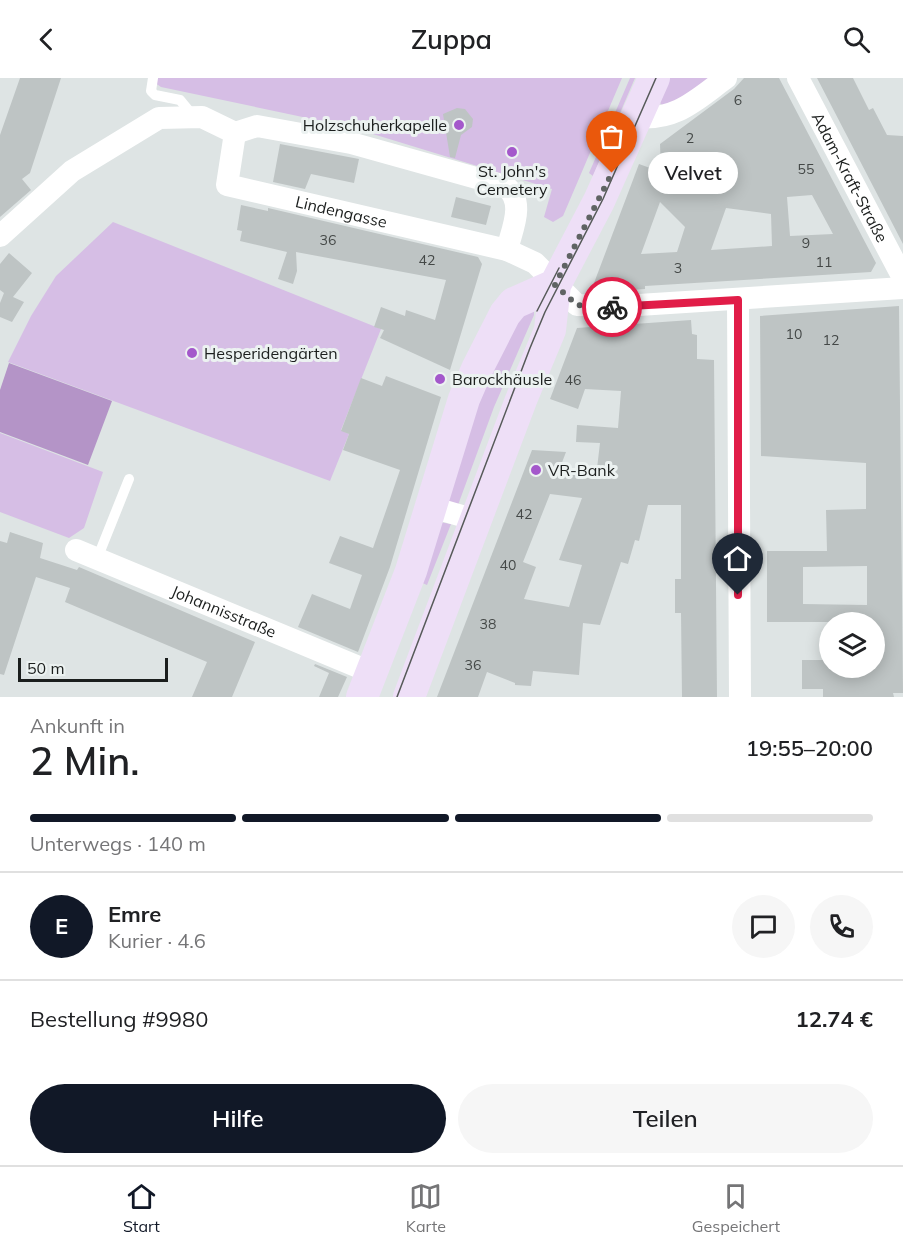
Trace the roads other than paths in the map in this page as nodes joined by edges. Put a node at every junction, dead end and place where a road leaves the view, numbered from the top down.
1 (153, 78) edge
2 (654, 78) edge
3 (726, 78) edge
4 (798, 78) edge
5 (195, 117) junction
6 (636, 117) junction
7 (235, 132) junction
8 (0, 237) edge
9 (507, 250) junction
10 (903, 278) edge
11 (555, 285) junction
12 (903, 288) edge
13 (738, 300) junction
14 (129, 480) dead end
15 (431, 507) junction
16 (476, 520) junction
17 (86, 555) joint
18 (368, 685) edge
19 (409, 697) edge
20 (740, 697) edge

1 - 5 lane
2 - 6 main road
3 - 6 street
4 - 10 street, Adam-Kraft-Straße
5 - 7 street
5 - 8 street
6 - 11 main road
7 - 9 street, Lindengasse
7 - 9 street
9 - 11 street
11 - 13 street
11 - 15 main road, Johannisstraße
11 - 16 main road
12 - 13 street
13 - 20 street
14 - 17 lane
15 - 16 street
15 - 18 main road, Johannisstraße
16 - 19 main road
17 - 18 street, Johannisstraße

